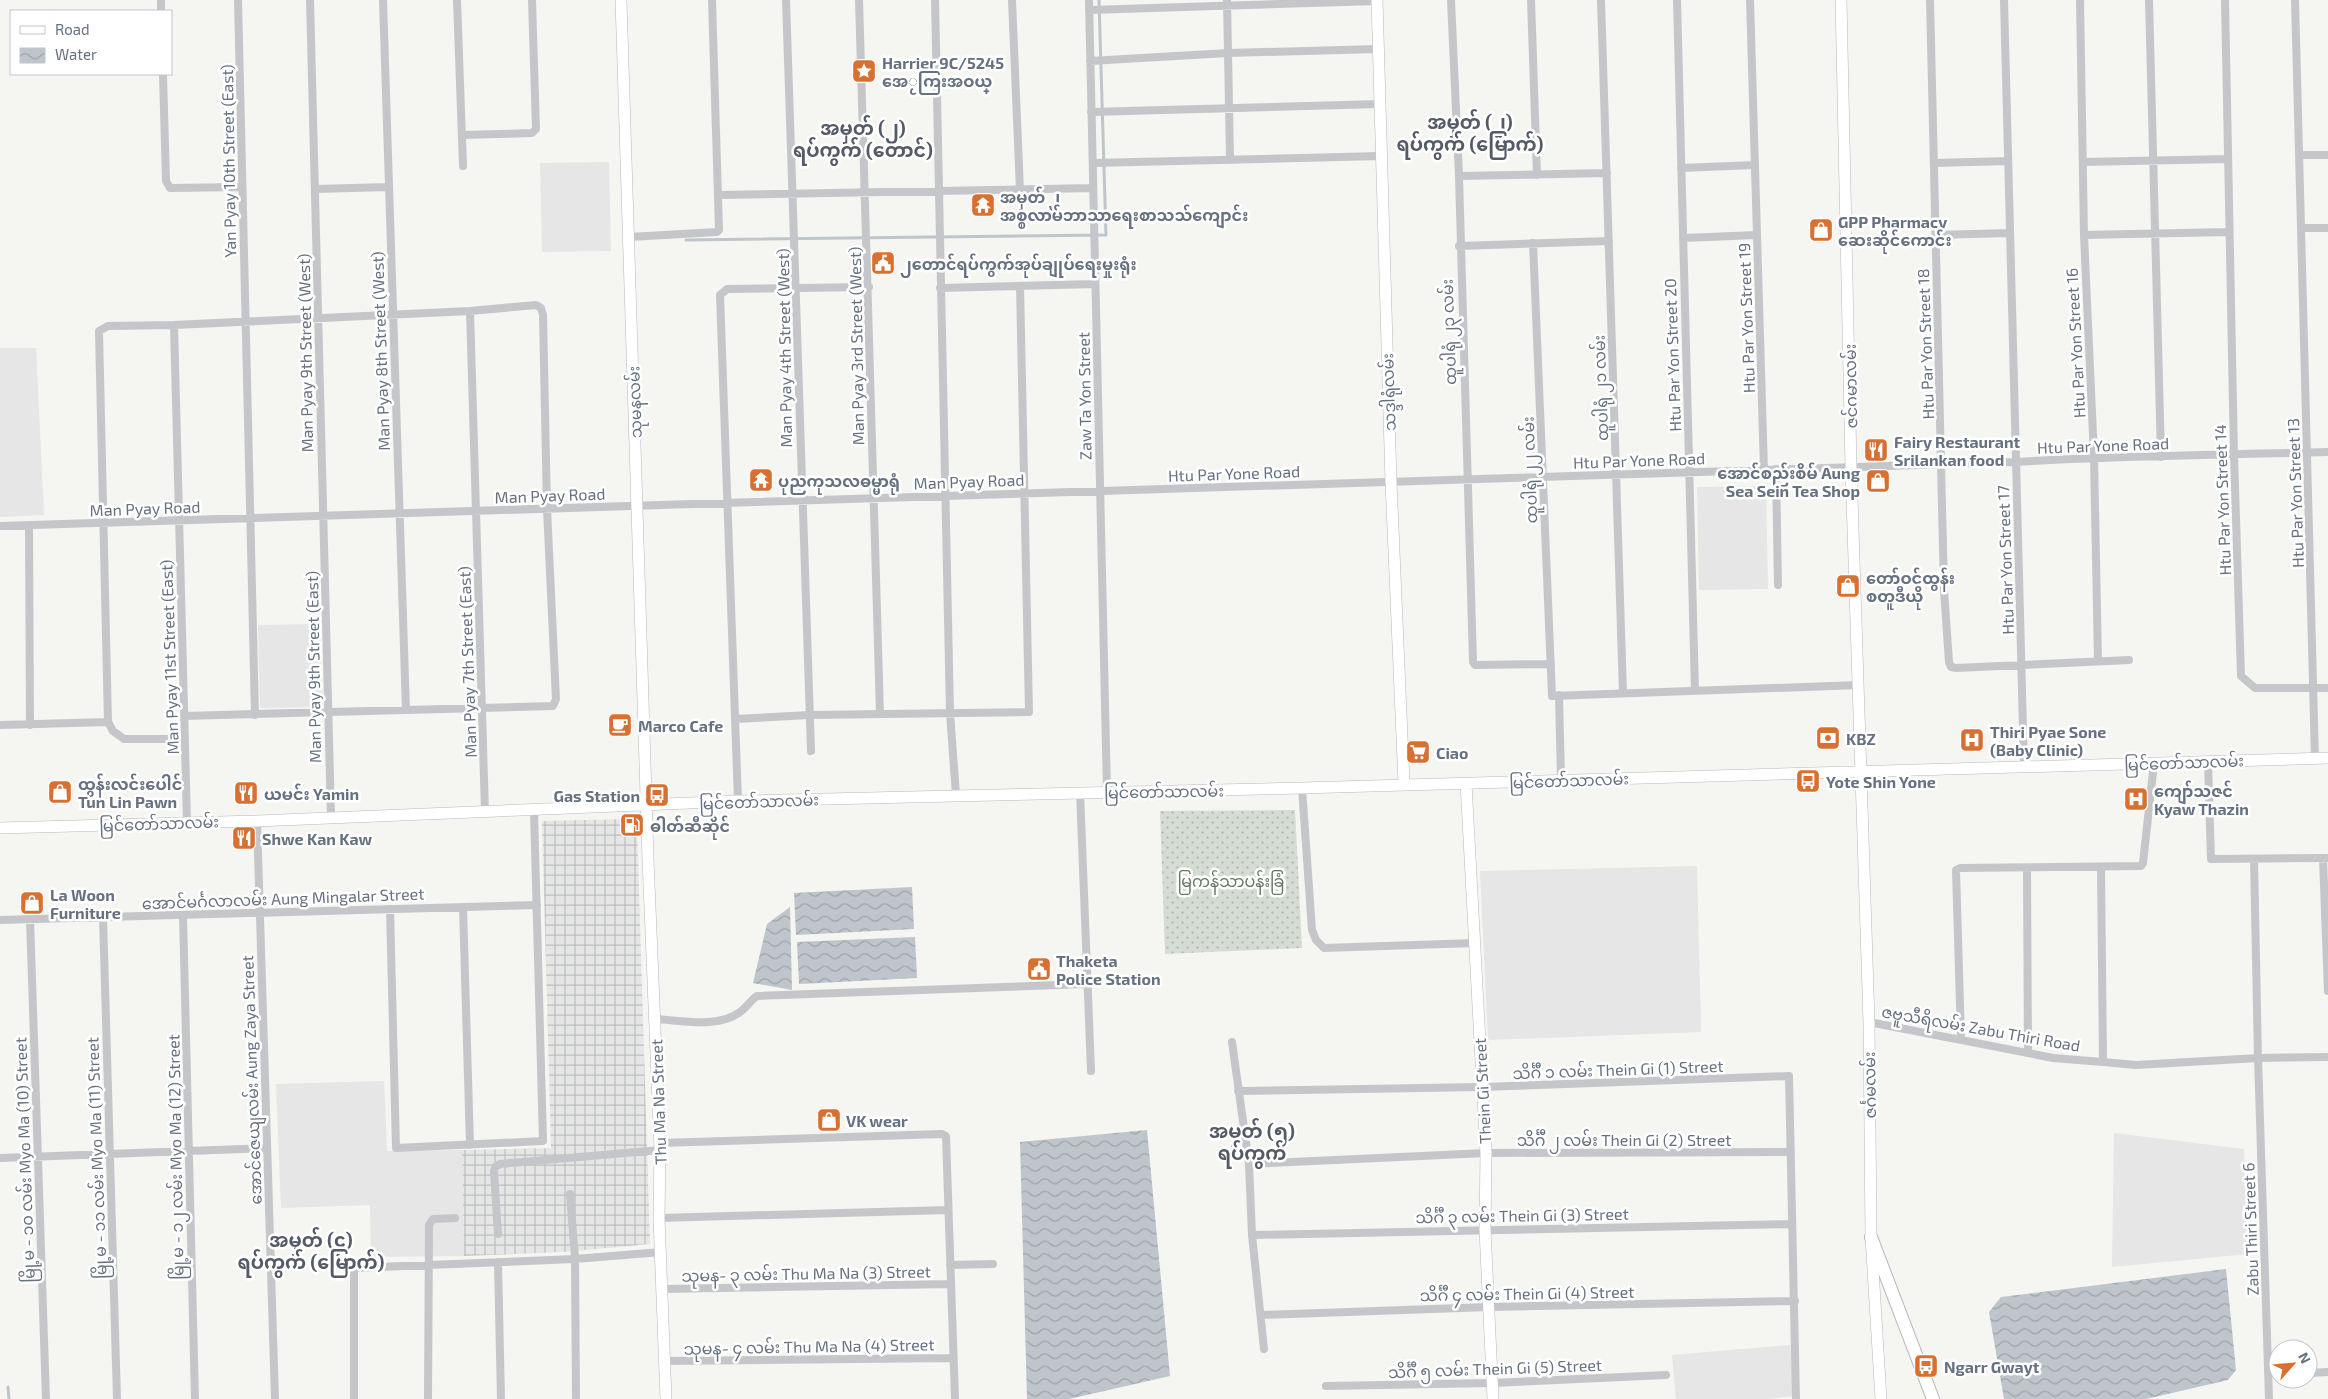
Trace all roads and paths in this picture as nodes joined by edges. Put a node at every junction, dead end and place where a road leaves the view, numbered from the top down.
1 (238, 0) edge
2 (310, 0) edge
3 (383, 0) edge
4 (457, 0) edge
5 (532, 0) edge
6 (621, 0) edge
7 (712, 0) edge
8 (786, 0) edge
9 (859, 0) edge
10 (934, 0) edge
11 (1012, 0) edge
12 (1089, 0) edge
13 (1451, 0) edge
14 (1531, 0) edge
15 (1601, 0) edge
16 (1676, 0) edge
17 (1750, 0) edge
18 (1841, 0) edge
19 (1930, 0) edge
20 (2004, 0) edge
21 (2080, 0) edge
22 (2150, 0) edge
23 (2226, 0) edge
24 (2295, 0) edge
25 (1377, 1) edge
26 (1227, 3) edge
27 (1089, 10) junction
28 (1378, 49) junction
29 (1228, 53) junction
30 (1090, 61) junction
31 (163, 75) edge
32 (1380, 104) junction
33 (1229, 108) junction
34 (1092, 112) junction
35 (462, 135) junction
36 (2300, 155) junction
37 (2328, 155) edge
38 (1382, 156) junction
39 (1230, 159) junction
40 (2228, 159) junction
41 (2008, 161) junction
42 (2154, 161) junction
43 (2083, 162) junction
44 (1093, 163) junction
45 (1934, 163) junction
46 (1755, 165) junction
47 (463, 166) dead end
48 (1681, 168) junction
49 (1607, 173) junction
50 (1537, 175) junction
51 (1459, 176) junction
52 (242, 186) junction
53 (389, 187) junction
54 (1093, 188) junction
55 (315, 189) junction
56 (1020, 190) junction
57 (938, 191) junction
58 (866, 192) junction
59 (718, 195) junction
60 (794, 195) junction
61 (2302, 228) junction
62 (2328, 228) edge
63 (2229, 232) junction
64 (2010, 233) junction
65 (2156, 234) junction
66 (1757, 235) junction
67 (1936, 235) junction
68 (2084, 235) junction
69 (629, 237) junction
70 (1683, 238) junction
71 (1609, 241) junction
72 (1533, 243) junction
73 (1459, 246) junction
74 (1095, 284) junction
75 (1020, 286) junction
76 (796, 288) junction
77 (869, 288) junction
78 (940, 288) junction
79 (470, 311) junction
80 (393, 315) junction
81 (318, 318) junction
82 (246, 322) junction
83 (174, 325) junction
84 (2308, 452) junction
85 (2328, 452) edge
86 (2234, 455) junction
87 (2094, 457) junction
88 (2161, 457) junction
89 (2016, 462) junction
90 (1942, 464) junction
91 (1851, 467) junction
92 (1776, 469) junction
93 (1764, 470) junction
94 (1689, 472) junction
95 (1616, 474) junction
96 (1543, 477) junction
97 (1466, 479) junction
98 (1391, 482) junction
99 (1100, 491) junction
100 (1025, 494) junction
101 (945, 496) junction
102 (874, 498) junction
103 (801, 501) junction
104 (728, 503) junction
105 (637, 505) junction
106 (547, 509) junction
107 (476, 511) junction
108 (399, 514) junction
109 (323, 516) junction
110 (250, 518) junction
111 (179, 521) junction
112 (105, 523) junction
113 (28, 525) junction
114 (0, 526) edge
115 (1778, 586) dead end
116 (2098, 660) junction
117 (2129, 660) dead end
118 (1551, 664) junction
119 (2022, 665) junction
120 (1859, 685) junction
121 (2314, 688) junction
122 (2328, 688) edge
123 (1695, 691) junction
124 (1623, 693) junction
125 (1556, 696) junction
126 (482, 708) junction
127 (406, 710) junction
128 (327, 712) junction
129 (950, 713) junction
130 (255, 714) junction
131 (880, 714) junction
132 (810, 715) junction
133 (184, 716) junction
134 (735, 719) junction
135 (108, 722) junction
136 (0, 725) edge
137 (30, 725) junction
138 (185, 739) junction
139 (811, 751) dead end
140 (2316, 758) junction
141 (2328, 758) edge
142 (2208, 762) junction
143 (2154, 763) junction
144 (2024, 767) junction
145 (1862, 771) junction
146 (1561, 780) junction
147 (1404, 783) junction
148 (1466, 783) junction
149 (1302, 788) junction
150 (1080, 792) junction
151 (1107, 792) junction
152 (956, 795) junction
153 (738, 801) junction
154 (647, 805) junction
155 (534, 811) junction
156 (485, 812) junction
157 (331, 818) junction
158 (257, 821) junction
159 (187, 822) junction
160 (0, 828) edge
161 (2254, 858) junction
162 (2326, 858) edge
163 (2101, 868) junction
164 (2027, 869) junction
165 (536, 905) junction
166 (463, 907) junction
167 (390, 909) junction
168 (260, 913) junction
169 (183, 915) junction
170 (102, 917) junction
171 (30, 919) junction
172 (0, 920) edge
173 (1475, 943) junction
174 (1086, 984) junction
175 (2328, 991) edge
176 (655, 1019) junction
177 (1868, 1022) junction
178 (1961, 1039) junction
179 (1232, 1042) dead end
180 (2028, 1053) junction
181 (2328, 1057) edge
182 (2258, 1058) junction
183 (2102, 1062) junction
184 (1091, 1071) dead end
185 (1482, 1087) junction
186 (1238, 1091) junction
187 (470, 1145) junction
188 (660, 1146) junction
189 (267, 1148) junction
190 (189, 1151) junction
191 (1790, 1152) junction
192 (1486, 1153) junction
193 (109, 1154) junction
194 (38, 1156) junction
195 (0, 1158) edge
196 (1249, 1164) junction
197 (570, 1194) dead end
198 (948, 1210) junction
199 (455, 1218) dead end
200 (660, 1218) junction
201 (1792, 1224) junction
202 (1485, 1228) junction
203 (498, 1234) dead end
204 (1252, 1234) junction
205 (1872, 1237) junction
206 (660, 1252) junction
207 (574, 1259) junction
208 (498, 1262) junction
209 (428, 1264) junction
210 (993, 1264) dead end
211 (950, 1265) junction
212 (951, 1284) junction
213 (662, 1290) junction
214 (1795, 1301) junction
215 (1489, 1307) junction
216 (1260, 1315) junction
217 (2268, 1347) edge
218 (1264, 1349) dead end
219 (953, 1358) junction
220 (664, 1361) junction
221 (1666, 1375) dead end
222 (1492, 1383) junction
223 (1326, 1386) dead end
224 (46, 1399) edge
225 (117, 1399) edge
226 (195, 1399) edge
227 (275, 1399) edge
228 (354, 1399) edge
229 (428, 1399) edge
230 (501, 1399) edge
231 (576, 1399) edge
232 (666, 1399) edge
233 (955, 1399) edge
234 (1493, 1399) edge
235 (1796, 1399) edge
236 (1880, 1399) edge
237 (1933, 1399) edge

1 - 52 street, Yan Pyay 10th Street (East)
2 - 55 street, Man Pyay 9th Street (West)
3 - 53 street, Man Pyay 8th Street (West)
4 - 35 street
5 - 35 street
6 - 69 street, သုမနလမ်း
7 - 59 street
8 - 60 street, Man Pyay 4th Street (West)
9 - 58 street, Man Pyay 3rd Street (West)
10 - 57 street
11 - 56 street
12 - 27 street, Zaw Ta Yon Street
13 - 51 street, ထူပါရုံ ၂၃ လမ်း
14 - 50 street
15 - 49 street, ထူပါရုံ ၂၁ လမ်း
16 - 48 street, Htu Par Yon Street 20
17 - 46 street, Htu Par Yon Street 19
18 - 91 street, ဇင်ဂမာလမ်း
19 - 45 street, Htu Par Yon Street 18
20 - 41 street, Htu Par Yon Street 17
21 - 43 street, Htu Par Yon Street 16
22 - 42 street
23 - 40 street, Htu Par Yon Street 14
24 - 36 street, Htu Par Yon Street 13
25 - 26 street
25 - 28 street, သဒ္ဒါရုံလမ်း
26 - 27 street
26 - 29 street
27 - 30 street, Zaw Ta Yon Street
28 - 29 street
28 - 32 street, သဒ္ဒါရုံလမ်း
29 - 30 street
29 - 33 street
30 - 34 street, Zaw Ta Yon Street
31 - 52 street
32 - 33 street
32 - 38 street, သဒ္ဒါရုံလမ်း
33 - 34 street
33 - 39 street
34 - 44 street, Zaw Ta Yon Street
35 - 47 street
36 - 37 street
36 - 61 street, Htu Par Yon Street 13
38 - 39 street
38 - 98 street, သဒ္ဒါရုံလမ်း
39 - 44 street
40 - 42 street
40 - 63 street, Htu Par Yon Street 14
41 - 45 street
41 - 64 street, Htu Par Yon Street 17
42 - 43 street
42 - 65 street
43 - 68 street, Htu Par Yon Street 16
44 - 54 street, Zaw Ta Yon Street
45 - 67 street, Htu Par Yon Street 18
46 - 48 street
46 - 66 street, Htu Par Yon Street 19
48 - 70 street, Htu Par Yon Street 20
49 - 50 street
49 - 71 street, ထူပါရုံ ၂၁ လမ်း
50 - 51 street
51 - 73 street, ထူပါရုံ ၂၃ လမ်း
52 - 82 street, Yan Pyay 10th Street (East)
53 - 55 street
53 - 80 street, Man Pyay 8th Street (West)
54 - 56 street
54 - 74 street, Zaw Ta Yon Street
55 - 81 street, Man Pyay 9th Street (West)
56 - 57 street
57 - 58 street
57 - 78 street
58 - 60 street
58 - 77 street, Man Pyay 3rd Street (West)
59 - 60 street
59 - 69 street
60 - 76 street, Man Pyay 4th Street (West)
61 - 62 street
61 - 84 street, Htu Par Yon Street 13
63 - 65 street
63 - 86 street, Htu Par Yon Street 14
64 - 67 street
64 - 89 street, Htu Par Yon Street 17
65 - 68 street
65 - 88 street
66 - 70 street
66 - 93 street, Htu Par Yon Street 19
67 - 90 street, Htu Par Yon Street 18
68 - 87 street, Htu Par Yon Street 16
69 - 105 street, သုမနလမ်း
70 - 94 street, Htu Par Yon Street 20
71 - 72 street
71 - 95 street, ထူပါရုံ ၂၁ လမ်း
72 - 73 street
72 - 96 street, ထူပါရုံ ၂၂ လမ်း
73 - 97 street, ထူပါရုံ ၂၃ လမ်း
74 - 75 street
74 - 99 street, Zaw Ta Yon Street
75 - 78 street
75 - 100 street
76 - 77 street
76 - 103 street, Man Pyay 4th Street (West)
76 - 104 street
77 - 102 street, Man Pyay 3rd Street (West)
78 - 101 street
79 - 80 street
79 - 106 street
79 - 107 street, Man Pyay 7th Street (East)
80 - 81 street
80 - 108 street, Man Pyay 8th Street (West)
81 - 82 street
81 - 109 street, Man Pyay 9th Street (West)
82 - 83 street
82 - 110 street, Yan Pyay 10th Street (East)
83 - 111 street, Man Pyay 11st Street (East)
83 - 112 street
84 - 85 street, Htu Par Yone Road
84 - 86 street, Htu Par Yone Road
84 - 121 street, Htu Par Yon Street 13
86 - 88 street, Htu Par Yone Road
86 - 121 street, Htu Par Yon Street 14
87 - 88 street, Htu Par Yone Road
87 - 89 street, Htu Par Yone Road
87 - 116 street, Htu Par Yon Street 16
89 - 90 street, Htu Par Yone Road
89 - 119 street, Htu Par Yon Street 17
90 - 91 street, Htu Par Yone Road
90 - 119 street, Htu Par Yon Street 18
91 - 92 street, Htu Par Yone Road
91 - 120 street, ဇင်ဂမာလမ်း
92 - 93 street, Htu Par Yone Road
92 - 115 street
93 - 94 street, Htu Par Yone Road
94 - 95 street, Htu Par Yone Road
94 - 123 street, Htu Par Yon Street 20
95 - 96 street, Htu Par Yone Road
95 - 124 street, ထူပါရုံ ၂၁ လမ်း
96 - 97 street, Htu Par Yone Road
96 - 118 street, ထူပါရုံ ၂၂ လမ်း
97 - 98 street, Htu Par Yone Road
97 - 118 street, ထူပါရုံ ၂၃ လမ်း
98 - 99 street, Htu Par Yone Road
98 - 147 street, သဒ္ဒါရုံလမ်း
99 - 100 street, Man Pyay Road
99 - 151 street, Zaw Ta Yon Street
100 - 101 street, Man Pyay Road
100 - 129 street
101 - 102 street, Man Pyay Road
101 - 129 street
102 - 103 street, Man Pyay Road
102 - 131 street, Man Pyay 3rd Street (West)
103 - 104 street, Man Pyay Road
103 - 132 street, Man Pyay 4th Street (West)
104 - 105 street, Man Pyay Road
104 - 134 street
105 - 106 street, Man Pyay Road
105 - 154 street, သုမနလမ်း
106 - 107 street, Man Pyay Road
106 - 126 street
107 - 108 street, Man Pyay Road
107 - 126 street, Man Pyay 7th Street (East)
108 - 109 street, Man Pyay Road
108 - 127 street, Man Pyay 8th Street (West)
109 - 110 street, Man Pyay Road
109 - 128 street, Man Pyay 9th Street (East)
110 - 111 street, Man Pyay Road
110 - 130 street, Yan Pyay 10th Street (East)
111 - 112 street, Man Pyay Road
111 - 133 street, Man Pyay 11st Street (East)
112 - 113 street, Man Pyay Road
112 - 135 street
113 - 114 street, Man Pyay Road
113 - 137 street
116 - 117 street
116 - 119 street
118 - 125 street, ထူပါရုံ ၂၂ လမ်း
119 - 144 street, Htu Par Yon Street 17
120 - 123 street
120 - 145 street, ဇင်ဂမာလမ်း
121 - 122 street, Htu Par Yon Street 14
121 - 140 street, Htu Par Yon Street 13
123 - 124 street
124 - 125 street
125 - 146 street, ထူပါရုံ ၂၂ လမ်း
126 - 127 street
126 - 156 street, Man Pyay 7th Street (East)
127 - 128 street
128 - 130 street
128 - 157 street, Man Pyay 9th Street (East)
129 - 131 street
129 - 152 street
130 - 133 street
131 - 132 street
132 - 134 street
132 - 139 street, Man Pyay 4th Street (West)
133 - 138 street, Man Pyay 11st Street (East)
134 - 153 street
135 - 137 street
135 - 138 street
136 - 137 street
138 - 159 street, Man Pyay 11st Street (East)
140 - 141 street, မြင်တော်သာလမ်း
140 - 142 street, မြင်တော်သာလမ်း
142 - 143 street, မြင်တော်သာလမ်း
142 - 161 street
143 - 144 street, မြင်တော်သာလမ်း
143 - 163 street
144 - 145 street, မြင်တော်သာလမ်း
145 - 146 street, မြင်တော်သာလမ်း
145 - 177 street, ဇင်္ဂမလမ်း
146 - 148 street, မြင်တော်သာလမ်း
147 - 148 street, မြင်တော်သာလမ်း
147 - 149 street, မြင်တော်သာလမ်း
148 - 173 street, Thein Gi Street
149 - 151 street, မြင်တော်သာလမ်း
149 - 173 street
150 - 151 street, မြင်တော်သာလမ်း
150 - 152 street, မြင်တော်သာလမ်း
150 - 174 street
152 - 153 street, မြင်တော်သာလမ်း
153 - 154 street, မြင်တော်သာလမ်း
154 - 155 street, မြင်တော်သာလမ်း
154 - 176 street, Thu Ma Na Street
155 - 156 street, မြင်တော်သာလမ်း
155 - 165 street
156 - 157 street, မြင်တော်သာလမ်း
157 - 158 street, မြင်တော်သာလမ်း
158 - 159 street, မြင်တော်သာလမ်း
158 - 168 street, အောင်ဇေယျလမ်း Aung Zaya Street
159 - 160 street, မြင်တော်သာလမ်း
161 - 162 street
161 - 182 street, Zabu Thiri Street 6
162 - 175 street
163 - 164 street
163 - 183 street
164 - 178 street
164 - 180 street
165 - 166 street, အောင်မင်္ဂလာလမ်း Aung Mingalar Street
165 - 187 street
166 - 167 street, အောင်မင်္ဂလာလမ်း Aung Mingalar Street
166 - 187 street
167 - 168 street, အောင်မင်္ဂလာလမ်း Aung Mingalar Street
167 - 187 street
168 - 169 street, အောင်မင်္ဂလာလမ်း Aung Mingalar Street
168 - 189 street, အောင်ဇေယျလမ်း Aung Zaya Street
169 - 170 street, အောင်မင်္ဂလာလမ်း Aung Mingalar Street
169 - 190 street, မြို့မ - ၁၂ လမ်း Myo Ma (12) Street
170 - 171 street, အောင်မင်္ဂလာလမ်း Aung Mingalar Street
170 - 193 street, မြို့မ - ၁၁ လမ်း Myo Ma (11) Street
171 - 172 street, အောင်မင်္ဂလာလမ်း Aung Mingalar Street
171 - 194 street, မြို့မ - ၁၀ လမ်း Myo Ma (10) Street
173 - 185 street, Thein Gi Street
174 - 176 street
174 - 184 street
176 - 188 street, Thu Ma Na Street
177 - 178 street, ဇဗူသီရိလမ်း Zabu Thiri Road
177 - 205 street, ဇင်္ဂမလမ်း
178 - 180 street, ဇဗူသီရိလမ်း Zabu Thiri Road
179 - 186 street
180 - 183 street, ဇဗူသီရိလမ်း Zabu Thiri Road
181 - 182 street, ဇဗူသီရိလမ်း Zabu Thiri Road
182 - 183 street, ဇဗူသီရိလမ်း Zabu Thiri Road
182 - 217 street, Zabu Thiri Street 6
185 - 186 street, သိင်္ဂီ ၁ လမ်း Thein Gi (1) Street
185 - 191 street, သိင်္ဂီ ၁ လမ်း Thein Gi (1) Street
185 - 192 street, Thein Gi Street
186 - 196 street
188 - 198 street
188 - 200 street, Thu Ma Na Street
188 - 203 street
189 - 190 street
189 - 227 street, အောင်ဇေယျလမ်း Aung Zaya Street
190 - 193 street
190 - 226 street, မြို့မ - ၁၂ လမ်း Myo Ma (12) Street
191 - 192 street, သိင်္ဂီ ၂ လမ်း Thein Gi (2) Street
191 - 201 street
192 - 196 street, သိင်္ဂီ ၂ လမ်း Thein Gi (2) Street
192 - 202 street, Thein Gi Street
193 - 194 street
193 - 225 street, မြို့မ - ၁၁ လမ်း Myo Ma (11) Street
194 - 195 street
194 - 224 street, မြို့မ - ၁၀ လမ်း Myo Ma (10) Street
196 - 204 street
197 - 207 street
198 - 200 street
198 - 211 street
199 - 209 street
200 - 206 street, Thu Ma Na Street
201 - 202 street, သိင်္ဂီ ၃ လမ်း Thein Gi (3) Street
201 - 214 street
202 - 204 street, သိင်္ဂီ ၃ လမ်း Thein Gi (3) Street
202 - 215 street, Thein Gi Street
204 - 216 street
205 - 236 street, ဇင်္ဂမလမ်း
205 - 237 main road
206 - 207 street
206 - 213 street, Thu Ma Na Street
207 - 208 street
207 - 231 street
208 - 209 street
208 - 230 street
209 - 228 street
209 - 229 street
210 - 211 street
211 - 212 street
212 - 213 street, သုမန- ၃ လမ်း Thu Ma Na (3) Street
212 - 219 street
213 - 220 street, Thu Ma Na Street
214 - 215 street, သိင်္ဂီ ၄ လမ်း Thein Gi (4) Street
214 - 235 street
215 - 216 street, သိင်္ဂီ ၄ လမ်း Thein Gi (4) Street
215 - 222 street, Thein Gi Street
216 - 218 street
219 - 220 street, သုမန- ၄ လမ်း Thu Ma Na (4) Street
219 - 233 street
220 - 232 street, Thu Ma Na Street
221 - 222 street, သိင်္ဂီ ၅ လမ်း Thein Gi (5) Street
222 - 223 street, သိင်္ဂီ ၅ လမ်း Thein Gi (5) Street
222 - 234 street, Thein Gi Street

